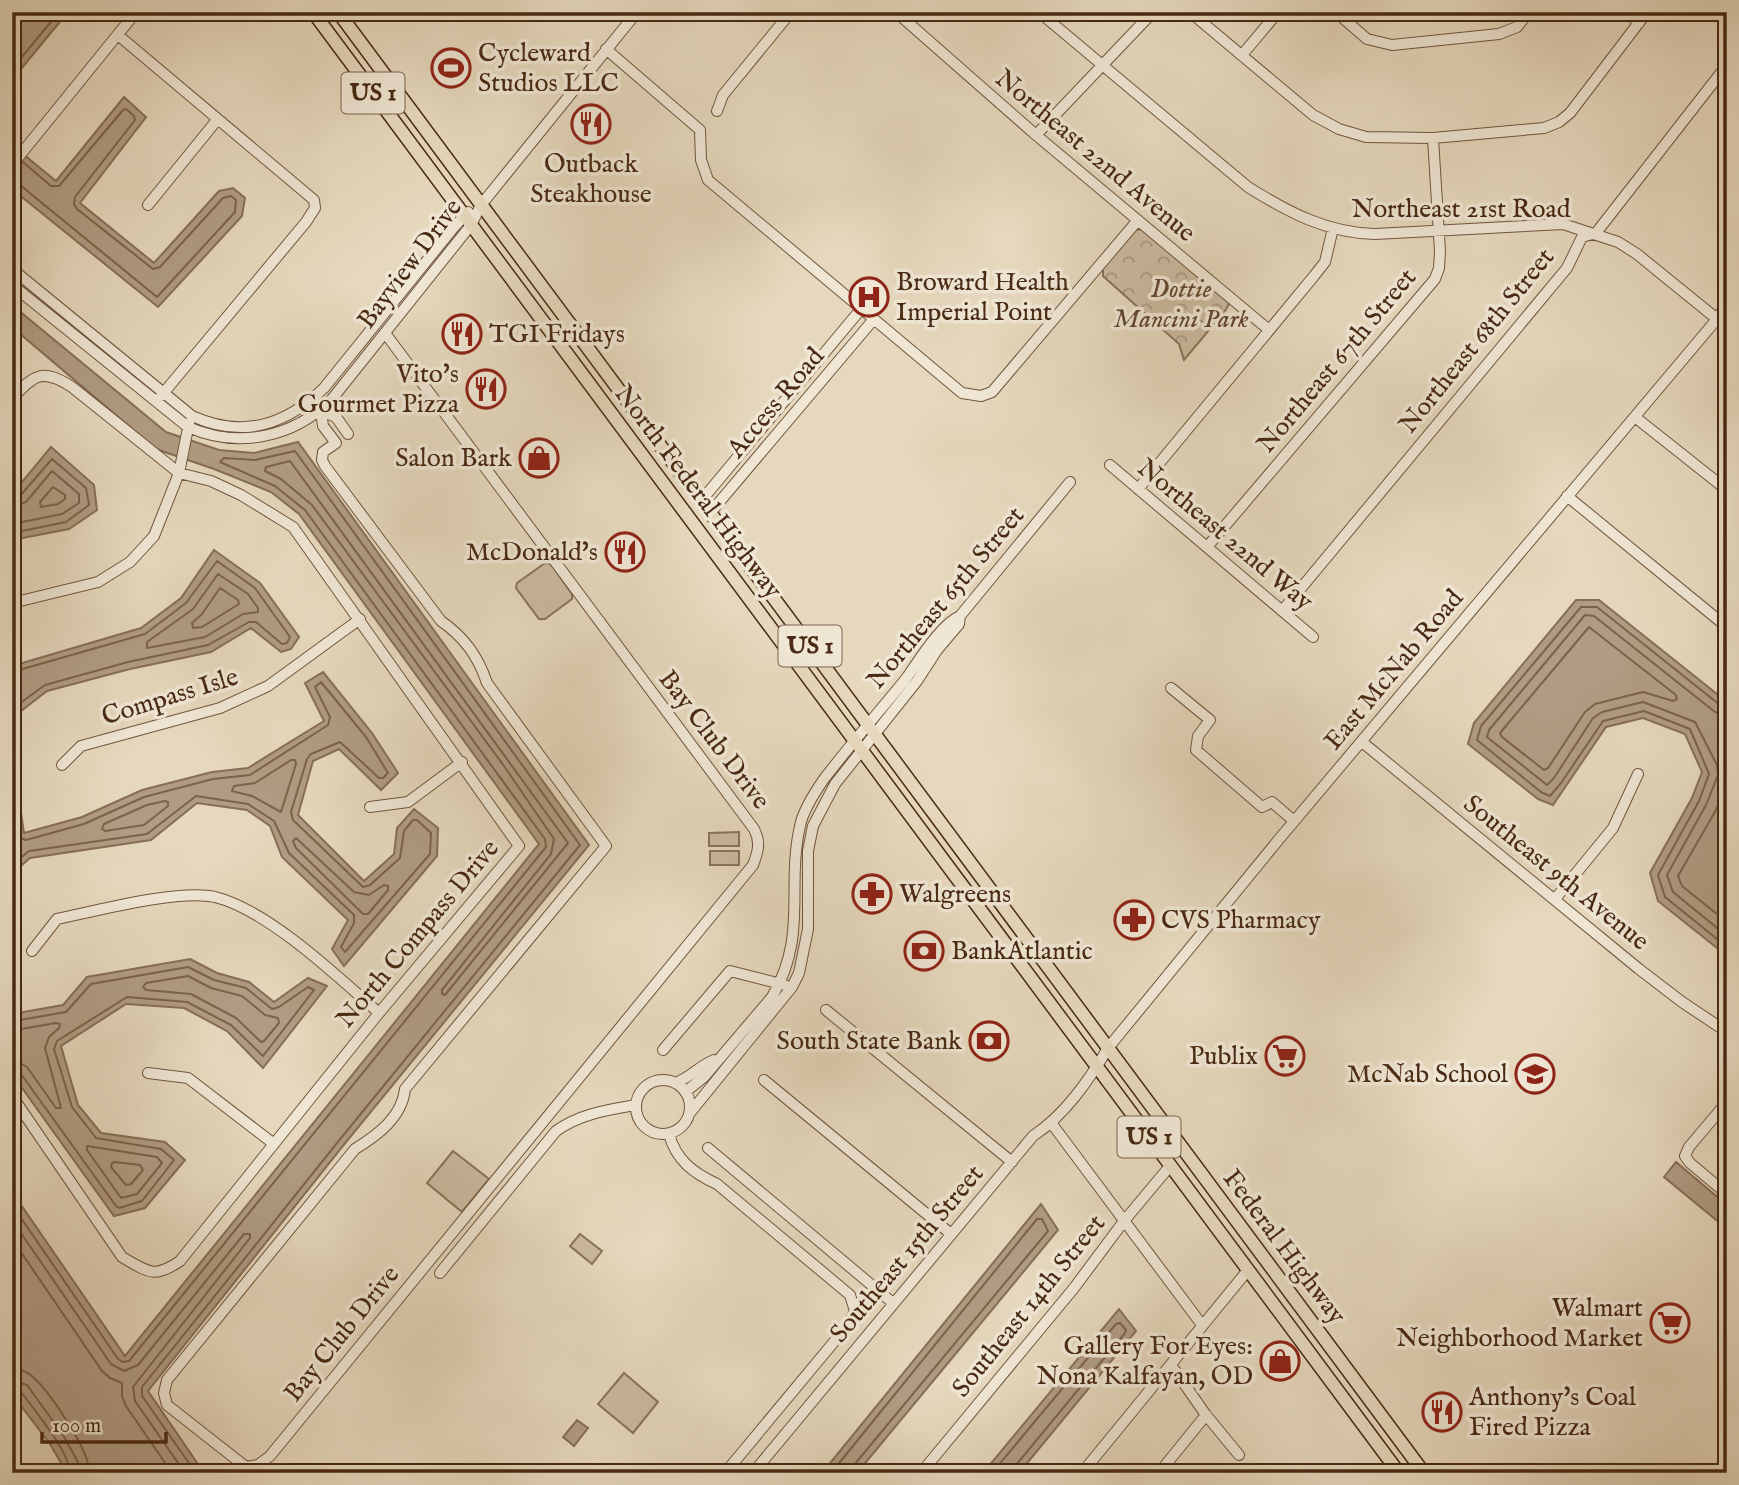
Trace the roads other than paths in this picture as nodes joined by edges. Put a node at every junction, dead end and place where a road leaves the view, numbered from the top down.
1 (136, 12) edge
2 (313, 12) edge
3 (338, 12) edge
4 (637, 12) edge
5 (791, 12) edge
6 (896, 12) edge
7 (1039, 12) edge
8 (1153, 12) edge
9 (1190, 12) edge
10 (1278, 12) edge
11 (1336, 12) edge
12 (1529, 12) edge
13 (1627, 12) edge
14 (1647, 12) edge
15 (1639, 23) junction
16 (118, 35) junction
17 (606, 49) junction
18 (1242, 55) junction
19 (1104, 65) junction
20 (1727, 65) edge
21 (717, 111) dead end
22 (217, 120) junction
23 (1035, 135) junction
24 (1433, 138) junction
25 (12, 165) edge
26 (148, 205) dead end
27 (481, 205) junction
28 (468, 220) junction
29 (1138, 220) junction
30 (1334, 228) junction
31 (1438, 232) junction
32 (1596, 233) junction
33 (12, 270) edge
34 (12, 285) edge
35 (1727, 304) edge
36 (861, 309) junction
37 (65, 313) junction
38 (874, 319) junction
39 (1717, 319) junction
40 (57, 321) junction
41 (1269, 330) junction
42 (386, 333) junction
43 (118, 356) junction
44 (110, 365) junction
45 (580, 371) junction
46 (609, 378) junction
47 (163, 393) junction
48 (314, 398) junction
49 (12, 400) edge
50 (156, 402) junction
51 (321, 411) junction
52 (192, 416) junction
53 (1635, 417) junction
54 (186, 432) junction
55 (348, 434) dead end
56 (1110, 465) dead end
57 (179, 473) junction
58 (1727, 473) edge
59 (1070, 482) dead end
60 (1723, 486) edge
61 (1138, 489) junction
62 (1567, 496) junction
63 (701, 501) junction
64 (677, 502) junction
65 (710, 513) junction
66 (690, 520) junction
67 (719, 525) junction
68 (1207, 547) junction
69 (12, 604) edge
70 (1282, 611) junction
71 (360, 619) junction
72 (1727, 627) edge
73 (1313, 637) dead end
74 (1171, 688) dead end
75 (872, 729) junction
76 (1362, 742) junction
77 (858, 745) junction
78 (462, 762) junction
79 (62, 765) dead end
80 (1638, 774) dead end
81 (370, 807) dead end
82 (1294, 821) junction
83 (940, 856) junction
84 (975, 869) junction
85 (962, 884) junction
86 (996, 896) junction
87 (1555, 899) junction
88 (32, 951) dead end
89 (780, 984) junction
90 (792, 987) junction
91 (825, 1010) dead end
92 (379, 1013) junction
93 (1727, 1032) edge
94 (1108, 1048) junction
95 (663, 1050) dead end
96 (724, 1052) junction
97 (1097, 1066) junction
98 (148, 1073) dead end
99 (707, 1073) junction
100 (764, 1080) dead end
101 (717, 1081) junction
102 (681, 1087) junction
103 (12, 1096) edge
104 (1727, 1101) edge
105 (636, 1105) junction
106 (689, 1114) junction
107 (1052, 1124) junction
108 (669, 1134) junction
109 (274, 1144) junction
110 (708, 1148) dead end
111 (1012, 1162) junction
112 (1170, 1166) junction
113 (1727, 1194) edge
114 (1124, 1221) junction
115 (951, 1234) junction
116 (1228, 1244) junction
117 (1267, 1261) junction
118 (1248, 1270) junction
119 (440, 1273) dead end
120 (1285, 1286) junction
121 (893, 1303) junction
122 (1202, 1325) junction
123 (1171, 1365) junction
124 (1206, 1415) junction
125 (1239, 1455) dead end
126 (725, 1473) edge
127 (753, 1473) edge
128 (921, 1473) edge
129 (1082, 1473) edge
130 (1158, 1473) edge
131 (1399, 1473) edge
132 (1424, 1473) edge

1 - 16 street
2 - 28 main road, North Federal Highway / US 1
3 - 27 main road, North Federal Highway / US 1
4 - 17 street, Bayview Drive
5 - 21 street
6 - 23 street, Northeast 22nd Avenue
7 - 19 street, Northeast 21st Road
8 - 19 street
9 - 18 street
10 - 18 street
11 - 12 street
13 - 15 street
14 - 15 street
15 - 24 street
16 - 22 street
16 - 25 street
17 - 27 street, Bayview Drive
17 - 36 street
18 - 24 street
19 - 23 street
19 - 30 street, Northeast 21st Road
20 - 32 street, Northeast 68th Street
22 - 26 street
22 - 47 street
23 - 29 street, Northeast 22nd Avenue
24 - 31 street, Northeast 67th Street
27 - 28 street, Bayview Drive
27 - 46 main road, North Federal Highway / US 1
28 - 42 street, Bayview Drive
28 - 45 main road, North Federal Highway / US 1
28 - 48 street, Bayview Drive
29 - 38 street
29 - 41 street, Northeast 22nd Avenue
30 - 31 street, Northeast 21st Road
30 - 41 street
31 - 32 street, Northeast 21st Road
31 - 68 street, Northeast 67th Street
32 - 39 street, Northeast 21st Road
32 - 70 street, Northeast 68th Street
33 - 37 street, Bayview Drive
34 - 40 street, Bayview Drive
35 - 39 street, East McNab Road
36 - 38 street
36 - 63 street, Access Road
37 - 40 street
37 - 43 street, Bayview Drive
38 - 65 street, Access Road
39 - 53 street, East McNab Road
40 - 44 street, Bayview Drive
41 - 61 street
42 - 51 street, Bayview Drive
42 - 51 street, Bay Club Drive
43 - 44 street
43 - 47 street, Bayview Drive
44 - 50 street, Bayview Drive
45 - 46 main road
45 - 64 main road, North Federal Highway / US 1
46 - 63 main road, North Federal Highway / US 1
47 - 50 street
47 - 52 street, Bayview Drive
48 - 51 street, Bay Club Drive
48 - 52 street, Bayview Drive
49 - 57 street
50 - 54 street, Bayview Drive
51 - 54 street, Bayview Drive
51 - 55 street, Bay Club Drive
52 - 54 street
53 - 60 street
53 - 62 street, East McNab Road
54 - 57 street
56 - 61 street, Northeast 22nd Way
57 - 69 street
57 - 71 street, North Compass Drive
58 - 60 street
59 - 75 street, Northeast 65th Street
61 - 68 street, Northeast 22nd Way
62 - 72 street
62 - 76 street, East McNab Road
63 - 65 main road, North Federal Highway / US 1
64 - 65 main road
64 - 66 main road, North Federal Highway / US 1
65 - 67 main road, North Federal Highway / US 1
66 - 67 main road
66 - 77 main road, North Federal Highway / US 1
67 - 75 main road, North Federal Highway / US 1
68 - 70 street, Northeast 22nd Way
70 - 73 street, Northeast 22nd Way
71 - 78 street, North Compass Drive
71 - 79 street, Compass Isle
74 - 82 street
75 - 77 street, Northeast 65th Street
75 - 84 main road, North Federal Highway / US 1
76 - 82 street, East McNab Road
76 - 87 street, Southeast 9th Avenue
77 - 83 main road, North Federal Highway / US 1
77 - 89 street
77 - 90 street
78 - 81 street
78 - 92 street, North Compass Drive
80 - 87 street
82 - 94 street, East McNab Road
83 - 84 main road
83 - 85 main road, North Federal Highway / US 1
84 - 86 main road, North Federal Highway / US 1
85 - 86 main road
85 - 97 main road, North Federal Highway / US 1
86 - 94 main road, North Federal Highway / US 1
87 - 93 street, Southeast 9th Avenue
88 - 92 street
89 - 90 street
89 - 95 street
89 - 96 street
90 - 101 street
91 - 111 street
92 - 109 street, North Compass Drive
94 - 97 street, East McNab Road
94 - 117 main road, Federal Highway / US 1
96 - 99 street
96 - 102 street
97 - 107 street, Southeast 15th Street
97 - 112 main road, Federal Highway / US 1
98 - 109 street
99 - 101 street
99 - 102 street
100 - 115 street
101 - 106 street
102 - 105 street
102 - 106 street
103 - 109 street, North Compass Drive
104 - 113 street
105 - 108 street
105 - 119 street
106 - 108 street
107 - 111 street, Southeast 15th Street
107 - 114 street
108 - 126 street
110 - 121 street
111 - 115 street, Southeast 15th Street
112 - 114 street, Southeast 14th Street
112 - 116 main road, Federal Highway / US 1
114 - 122 street
114 - 128 street, Southeast 14th Street
115 - 121 street, Southeast 15th Street
116 - 117 main road
116 - 118 main road, Federal Highway / US 1
117 - 120 main road, Federal Highway / US 1
118 - 120 main road
118 - 122 street
118 - 131 main road, Federal Highway / US 1
120 - 132 main road, Federal Highway / US 1
121 - 127 street, Southeast 15th Street
122 - 123 street
123 - 124 street
123 - 129 street
124 - 125 street
124 - 130 street

